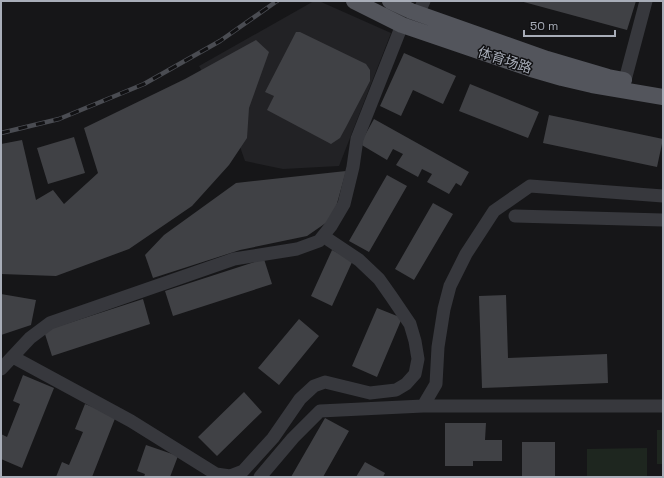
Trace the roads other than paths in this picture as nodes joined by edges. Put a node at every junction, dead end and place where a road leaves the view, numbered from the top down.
1 (354, 1) edge
2 (390, 1) edge
3 (646, 1) edge
4 (421, 7) edge
5 (402, 25) junction
6 (625, 80) junction
7 (663, 87) edge
8 (663, 97) edge
9 (663, 196) edge
10 (515, 216) dead end
11 (663, 220) edge
12 (323, 236) junction
13 (13, 357) junction
14 (1, 369) edge
15 (423, 406) junction
16 (663, 406) edge
17 (260, 477) edge

1 - 5 main road, 体育场路
2 - 4 main road, 体育场路
3 - 6 street
4 - 6 main road, 体育场路
5 - 8 main road, 体育场路
5 - 12 street
6 - 7 main road, 体育场路
9 - 15 street
10 - 11 street
12 - 13 street
12 - 13 street
13 - 14 street
15 - 16 street
15 - 17 street

